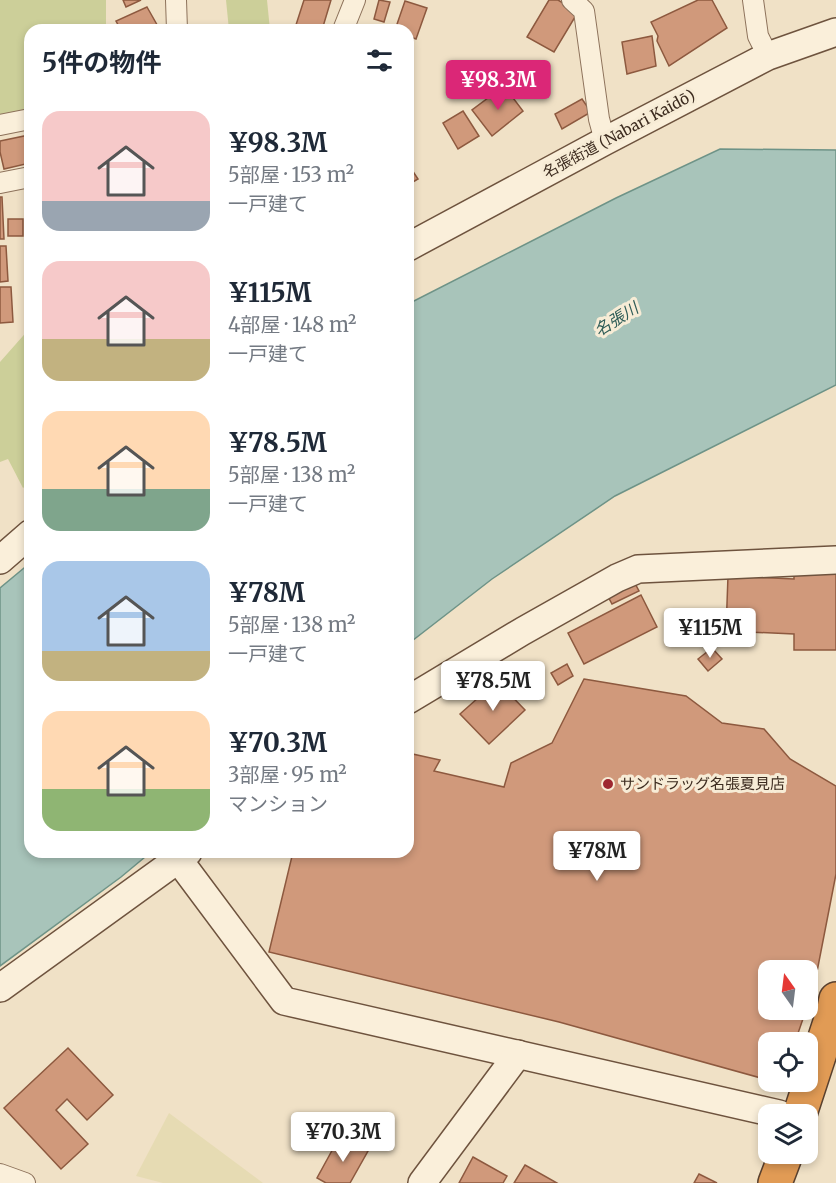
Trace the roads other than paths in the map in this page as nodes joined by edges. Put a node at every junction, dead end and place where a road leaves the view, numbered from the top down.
1 (176, 0) edge
2 (355, 0) edge
3 (572, 0) edge
4 (753, 0) edge
5 (177, 24) edge
6 (345, 24) edge
7 (836, 32) edge
8 (768, 57) junction
9 (24, 120) edge
10 (0, 125) edge
11 (605, 141) junction
12 (24, 178) edge
13 (0, 183) edge
14 (414, 244) edge
15 (24, 539) edge
16 (0, 560) edge
17 (836, 561) edge
18 (414, 696) edge
19 (180, 858) edge
20 (184, 858) edge
21 (0, 988) edge
22 (836, 999) edge
23 (518, 1054) junction
24 (803, 1104) edge
25 (758, 1109) edge
26 (783, 1164) edge
27 (0, 1174) edge
28 (25, 1183) edge
29 (422, 1183) edge
30 (775, 1183) edge

1 - 5 street
2 - 6 street
3 - 11 street
4 - 8 street
7 - 8 street, 名張街道 (Nabari Kaidō)
8 - 11 street, 名張街道 (Nabari Kaidō)
9 - 10 street
11 - 14 street, 名張街道 (Nabari Kaidō)
12 - 13 street
15 - 16 street
17 - 18 street
19 - 21 street
20 - 23 street
22 - 24 highway
23 - 25 street
23 - 29 street
26 - 30 highway
27 - 28 street

